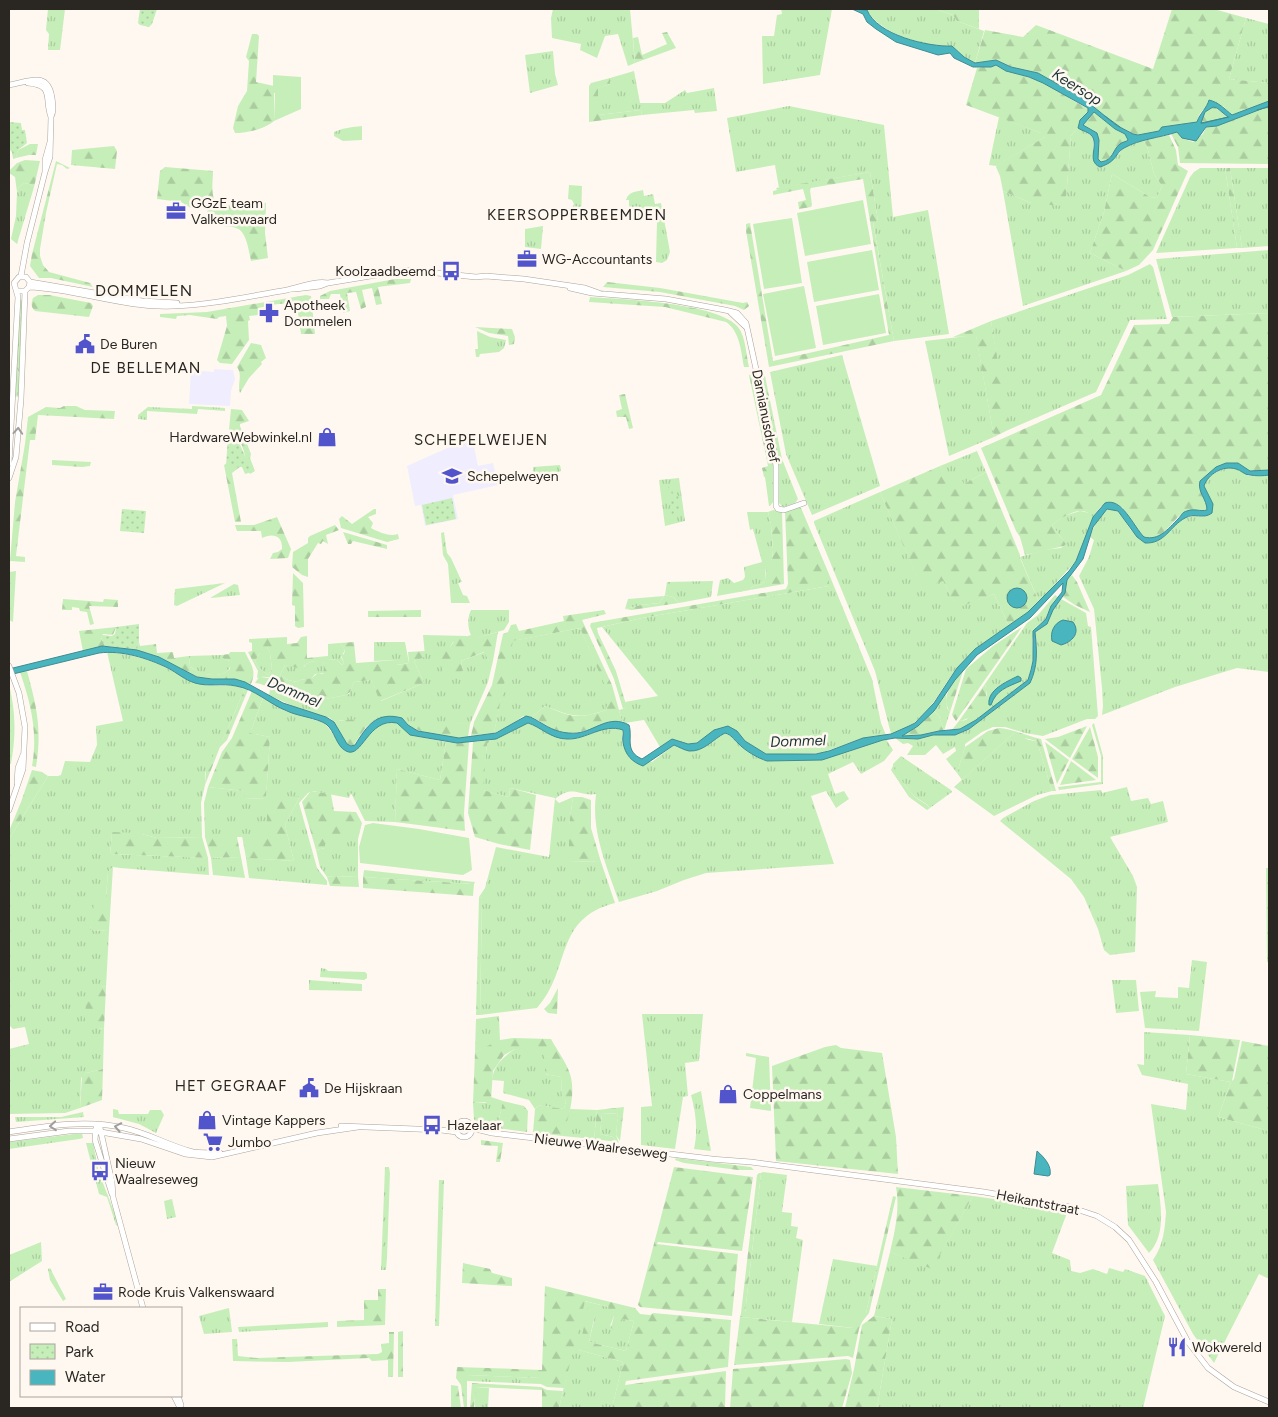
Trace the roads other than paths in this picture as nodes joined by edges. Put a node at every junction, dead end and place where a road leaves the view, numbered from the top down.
1 (9, 85) edge
2 (23, 277) junction
3 (30, 285) junction
4 (18, 291) junction
5 (24, 292) junction
6 (11, 407) edge
7 (20, 407) junction
8 (9, 463) edge
9 (9, 478) edge
10 (804, 503) dead end
11 (9, 666) edge
12 (9, 810) edge
13 (98, 1123) junction
14 (95, 1130) junction
15 (457, 1130) junction
16 (472, 1130) junction
17 (101, 1131) junction
18 (9, 1132) edge
19 (9, 1140) edge
20 (207, 1156) junction
21 (777, 1167) joint
22 (113, 1197) junction
23 (143, 1307) edge
24 (1269, 1402) edge

1 - 2 street
2 - 3 street
2 - 4 street
3 - 5 street
3 - 10 street, Damianusdreef
4 - 5 street
4 - 6 street
5 - 7 street
6 - 7 street
6 - 8 street
9 -> 7 street
11 - 12 street
13 - 14 street
13 - 17 street
13 -> 18 street
20 -> 13 street
14 - 17 street
14 - 19 street
14 - 22 street
15 - 16 street
15 - 16 street
15 - 20 street
16 - 21 street, Nieuwe Waalreseweg
17 - 20 street
17 - 22 street
21 - 24 street, Heikantstraat
22 - 23 street

